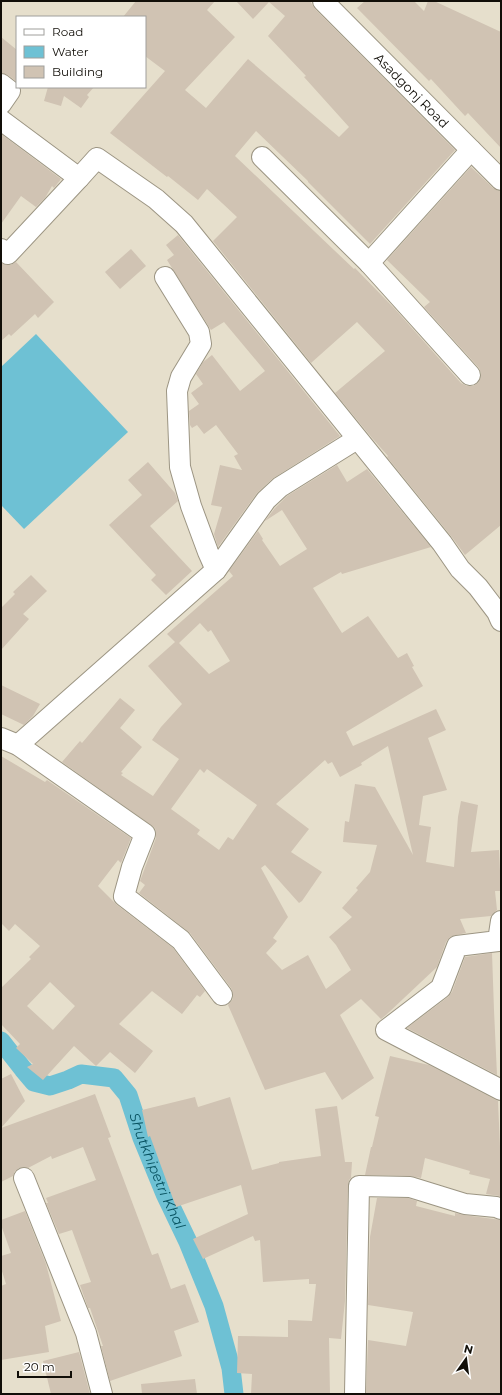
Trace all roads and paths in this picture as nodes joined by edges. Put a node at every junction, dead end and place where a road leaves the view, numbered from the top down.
1 (332, 4) edge
2 (1, 84) edge
3 (1, 104) edge
4 (1, 120) edge
5 (471, 150) junction
6 (262, 157) dead end
7 (79, 178) junction
8 (501, 180) edge
9 (1, 249) edge
10 (369, 263) junction
11 (165, 277) dead end
12 (470, 375) dead end
13 (357, 439) junction
14 (216, 570) junction
15 (501, 621) edge
16 (9, 741) edge
17 (501, 921) edge
18 (222, 995) dead end
19 (501, 1090) edge
20 (24, 1178) dead end
21 (501, 1208) edge
22 (102, 1394) edge
23 (355, 1394) edge

1 - 5 street, Asadgonj Road
2 - 3 street
4 - 7 street
5 - 8 street, Asadgonj Road
5 - 10 street
6 - 10 street
7 - 9 street
7 - 13 street
10 - 12 street
11 - 14 street
13 - 14 street
13 - 15 street
14 - 16 street
16 - 18 street
17 - 19 street
20 - 22 street
21 - 23 street

